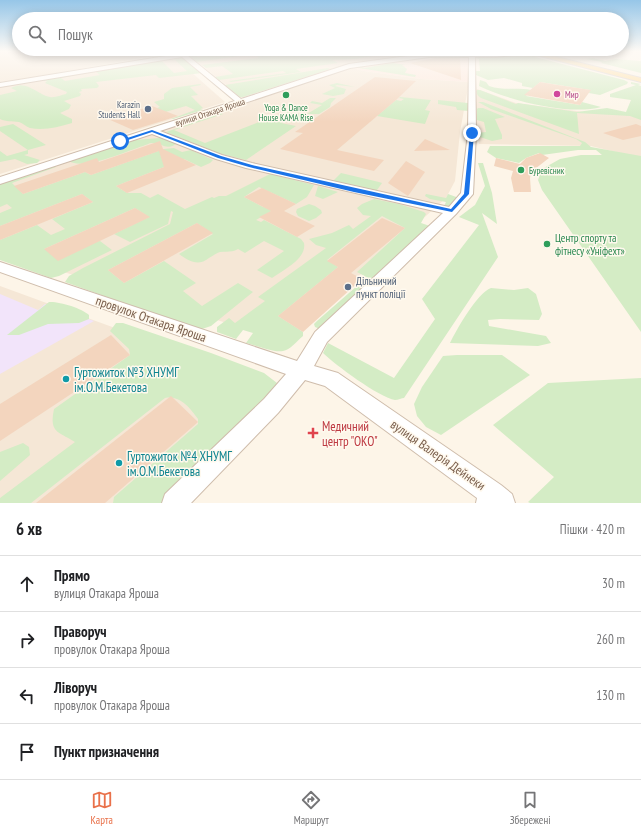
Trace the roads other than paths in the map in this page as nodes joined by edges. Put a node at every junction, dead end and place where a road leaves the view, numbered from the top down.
1 (59, 74) edge
2 (206, 74) edge
3 (323, 74) edge
4 (472, 74) edge
5 (620, 74) edge
6 (641, 80) edge
7 (0, 85) edge
8 (240, 102) junction
9 (152, 131) junction
10 (0, 181) edge
11 (452, 211) junction
12 (0, 267) edge
13 (301, 371) junction
14 (494, 500) edge
15 (174, 503) edge

1 - 7 street
2 - 8 street
3 - 8 street, вулиця Отакара Яроша
4 - 11 street
5 - 6 main road
8 - 9 street, вулиця Отакара Яроша
9 - 10 street, вулиця Отакара Яроша
9 - 11 street
11 - 13 street
12 - 13 street, провулок Отакара Яроша
13 - 14 street, вулиця Валерія Дейнеки
13 - 15 street

